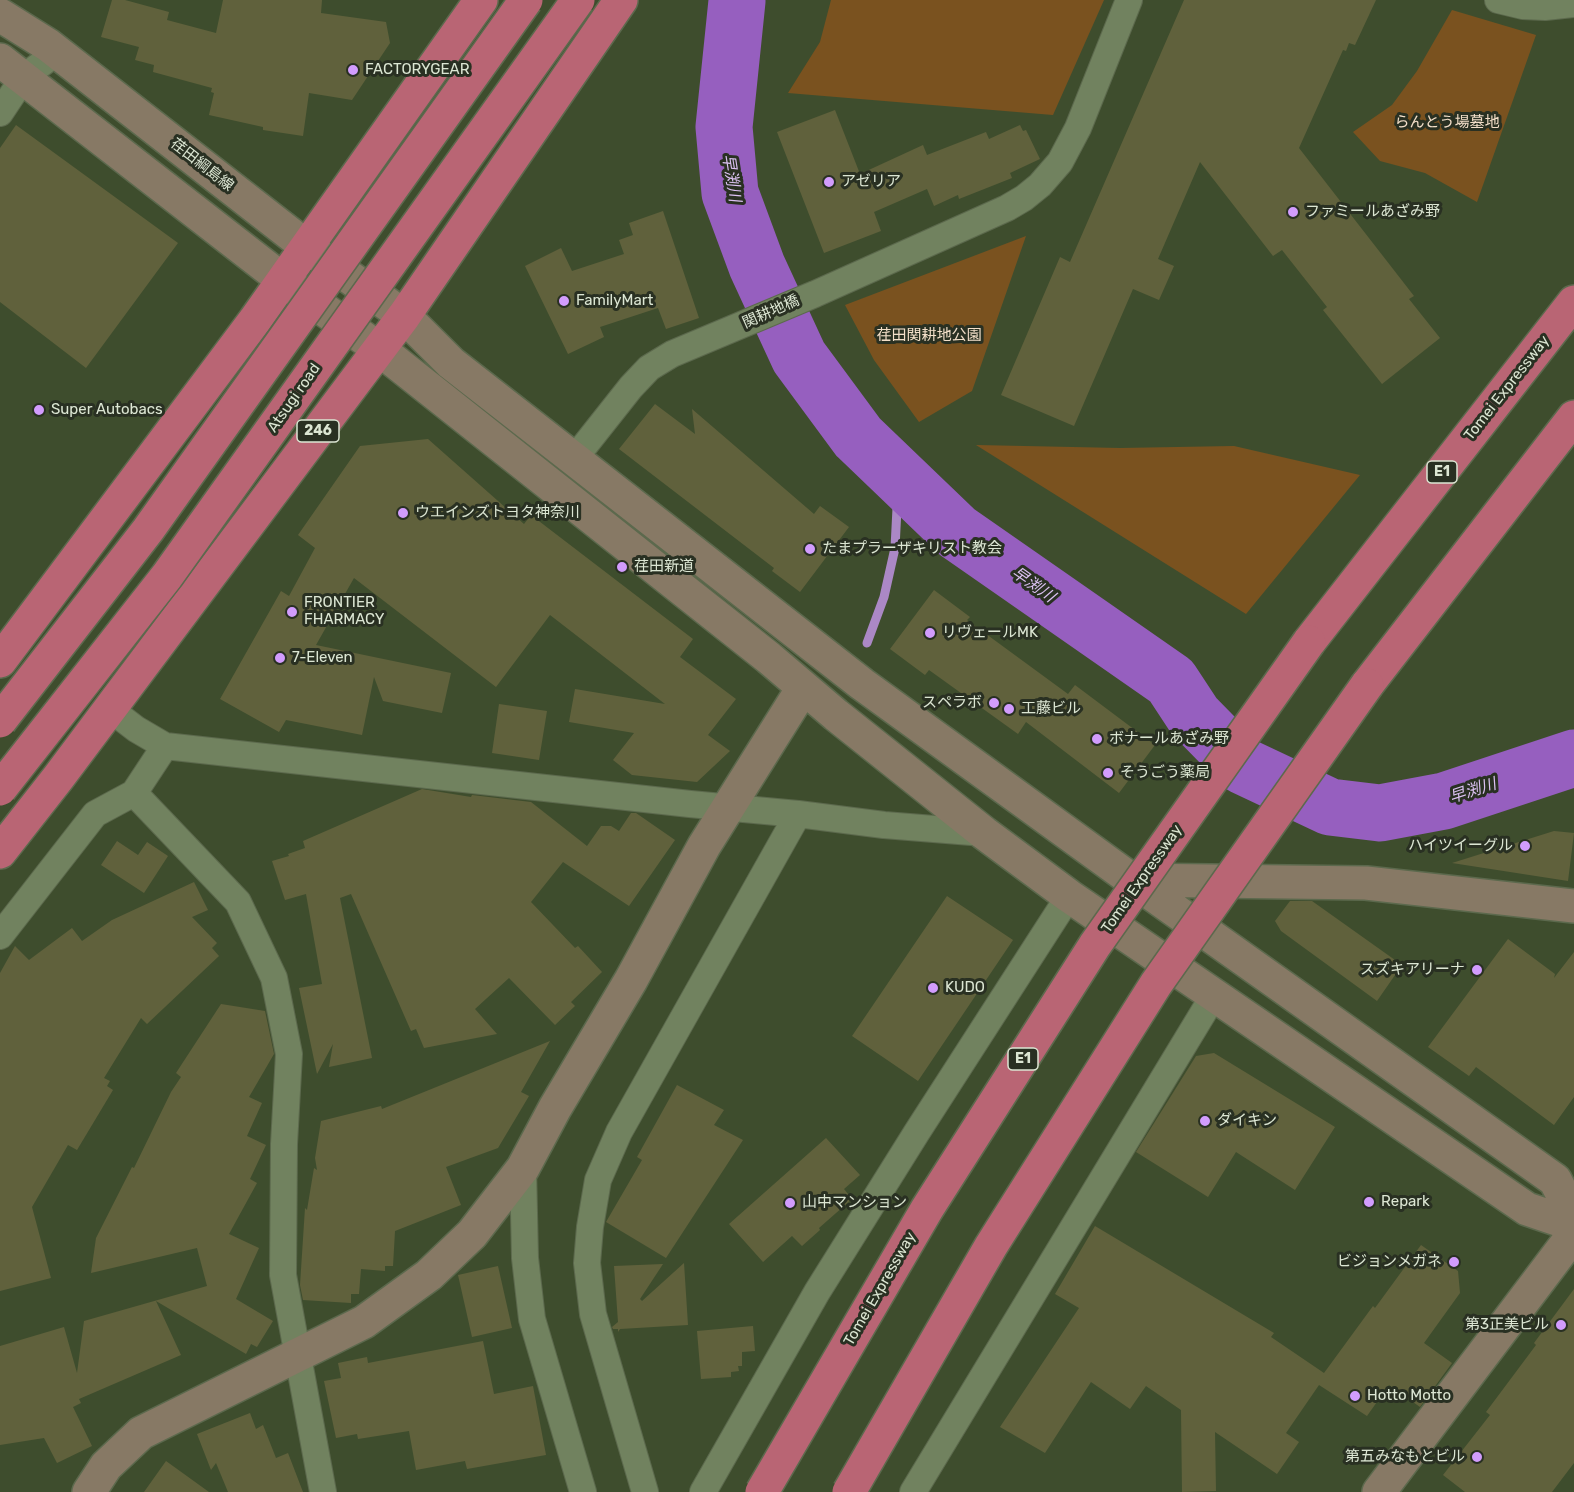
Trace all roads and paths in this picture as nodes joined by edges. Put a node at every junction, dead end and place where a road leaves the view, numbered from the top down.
1 (481, 0) edge
2 (526, 0) edge
3 (578, 0) edge
4 (621, 0) edge
5 (1129, 0) edge
6 (1498, 0) edge
7 (1574, 4) edge
8 (0, 15) edge
9 (57, 52) junction
10 (12, 69) edge
11 (0, 113) edge
12 (307, 248) junction
13 (283, 280) junction
14 (1574, 302) edge
15 (404, 316) junction
16 (379, 350) junction
17 (1574, 417) edge
18 (574, 459) junction
19 (824, 652) junction
20 (0, 661) edge
21 (803, 688) junction
22 (110, 708) junction
23 (0, 721) edge
24 (165, 746) junction
25 (0, 789) edge
26 (134, 793) junction
27 (729, 807) junction
28 (798, 814) junction
29 (984, 833) junction
30 (0, 852) edge
31 (1132, 880) junction
32 (1069, 896) junction
33 (1574, 906) edge
34 (0, 936) edge
35 (1214, 995) junction
36 (523, 1168) junction
37 (1574, 1216) edge
38 (1574, 1225) edge
39 (1574, 1234) edge
40 (298, 1353) junction
41 (89, 1492) edge
42 (323, 1492) edge
43 (583, 1492) edge
44 (645, 1492) edge
45 (704, 1492) edge
46 (762, 1492) edge
47 (849, 1492) edge
48 (913, 1492) edge
49 (1379, 1492) edge

1 - 12 highway
2 - 23 highway, bridge
3 - 25 highway, Atsugi road / 246, bridge
4 - 15 highway, 246
5 - 18 street, 関耕地橋
6 - 7 street
8 - 9 street, 荏田綱島線
9 - 10 street
9 - 12 street, 荏田綱島線
10 - 11 street
10 - 13 street
12 - 13 highway
12 - 15 street, 荏田綱島線
13 - 16 street
13 - 20 highway
14 - 46 highway, Tomei Expressway / E1, bridge
15 - 16 highway, 246
15 - 18 street, 荏田綱島線
16 - 21 street
16 - 22 highway, 246
17 - 47 highway, bridge
18 - 19 street, 荏田綱島線
19 - 21 street
19 - 31 street, 荏田綱島線
21 - 27 street
21 - 29 street
22 - 24 street
22 - 30 highway, 246
24 - 26 street
24 - 27 street
26 - 34 street
26 - 40 street
27 - 28 street
27 - 36 street
28 - 29 street
28 - 44 street
29 - 32 street
31 - 33 street
31 - 37 street, 荏田綱島線
32 - 35 street
32 - 45 street
35 - 38 street
35 - 48 street
36 - 40 street
36 - 43 street
39 - 49 street
40 - 41 street
40 - 42 street

